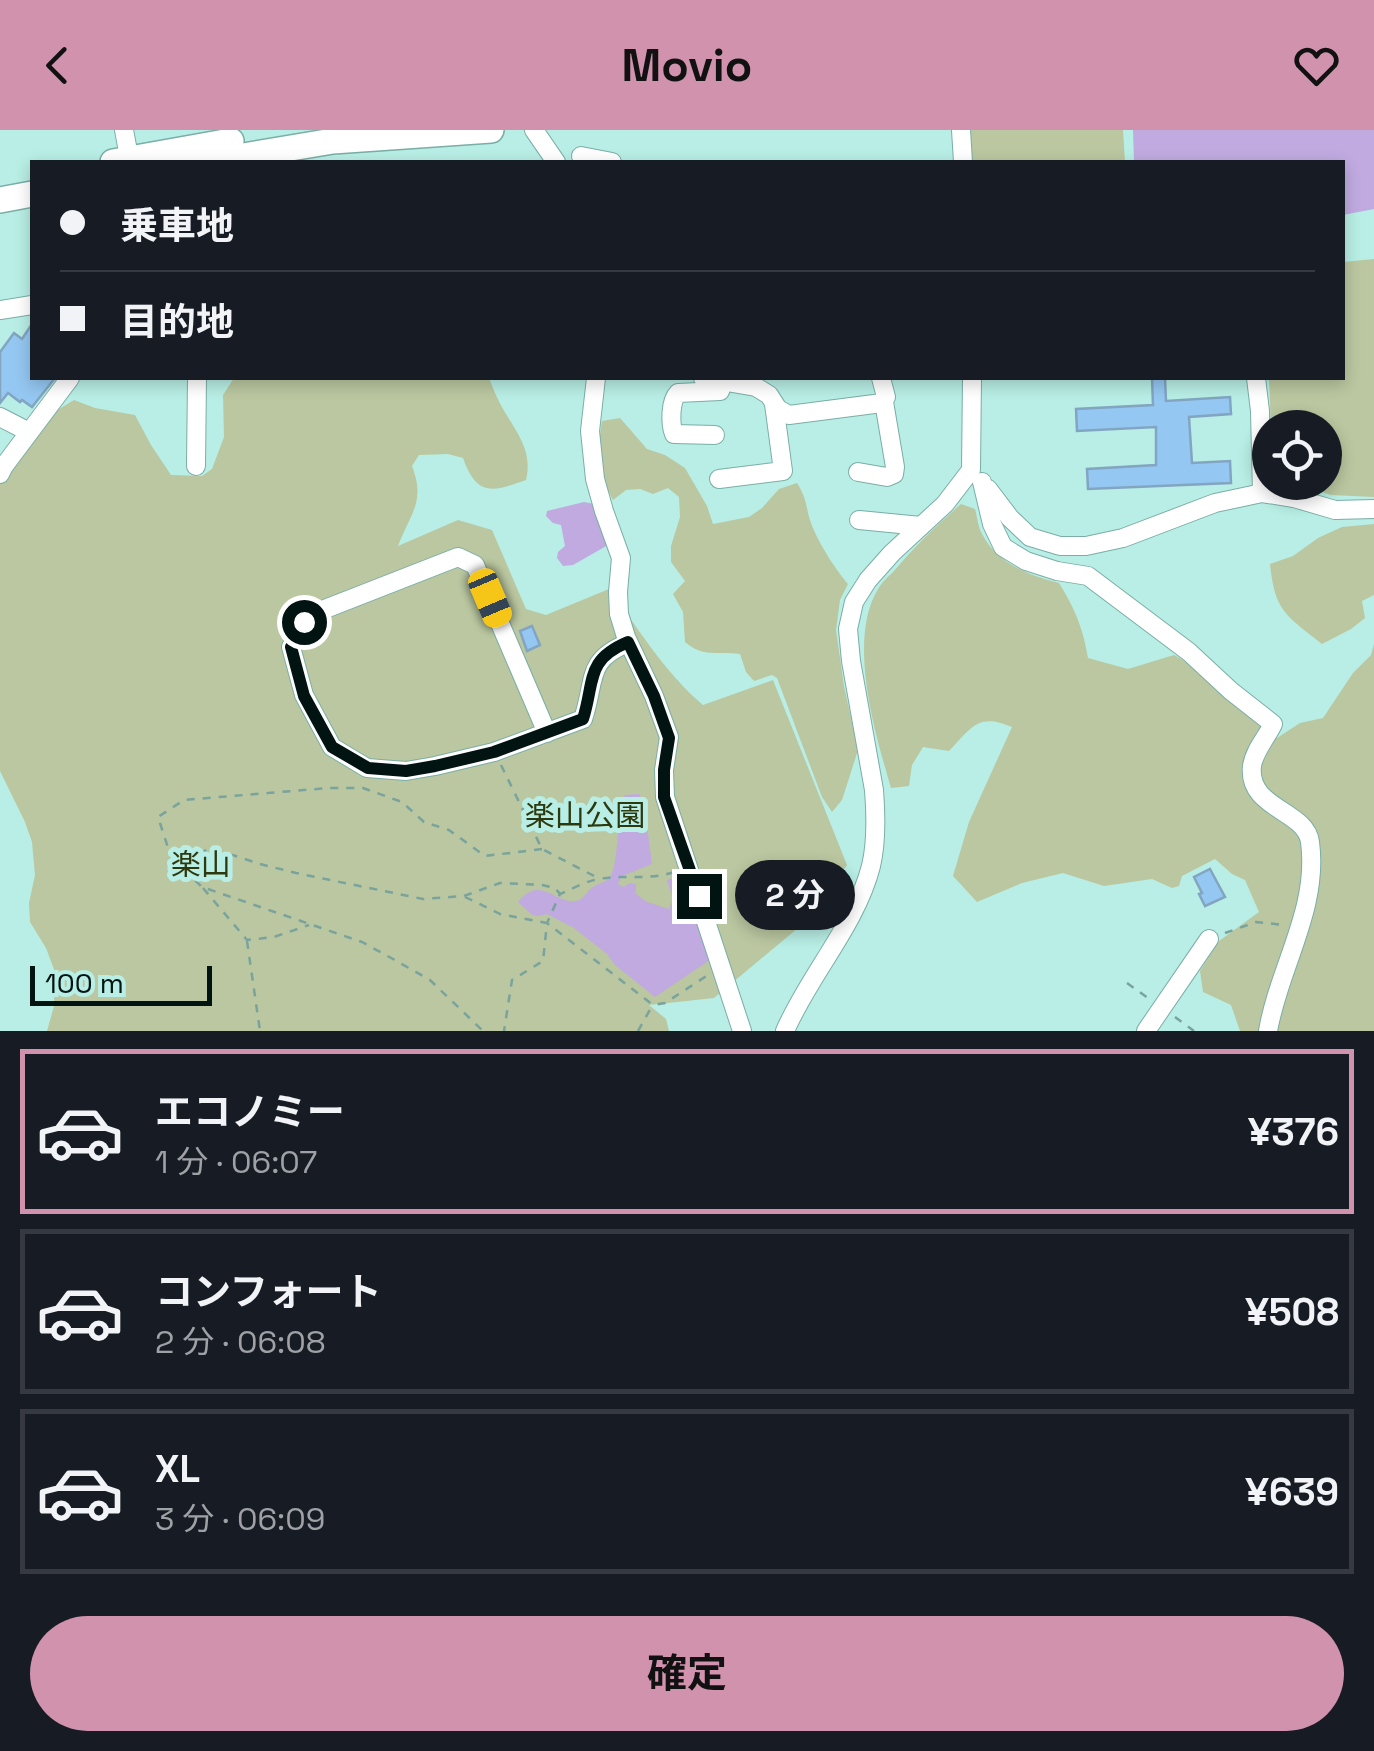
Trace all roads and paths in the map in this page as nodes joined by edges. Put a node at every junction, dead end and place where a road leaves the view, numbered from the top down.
1 (124, 130) edge
2 (491, 130) edge
3 (534, 130) edge
4 (961, 130) edge
5 (293, 147) edge
6 (580, 152) edge
7 (124, 160) edge
8 (147, 160) edge
9 (218, 160) edge
10 (555, 160) edge
11 (606, 160) edge
12 (964, 160) edge
13 (30, 177) edge
14 (0, 183) edge
15 (30, 194) edge
16 (0, 200) edge
17 (30, 304) edge
18 (0, 310) edge
19 (68, 380) edge
20 (197, 380) edge
21 (596, 380) edge
22 (717, 380) edge
23 (882, 380) edge
24 (972, 380) edge
25 (1256, 380) edge
26 (724, 381) junction
27 (884, 402) junction
28 (774, 404) junction
29 (1260, 410) edge
30 (0, 416) edge
31 (28, 432) junction
32 (715, 436) dead end
33 (196, 466) dead end
34 (858, 472) dead end
35 (0, 474) edge
36 (976, 476) junction
37 (720, 479) dead end
38 (1252, 495) edge
39 (1301, 500) edge
40 (1374, 510) edge
41 (860, 520) dead end
42 (921, 526) junction
43 (628, 642) junction
44 (547, 733) junction
45 (494, 752) junction
46 (542, 850) junction
47 (172, 857) junction
48 (690, 871) junction
49 (599, 879) junction
50 (202, 887) junction
51 (560, 894) junction
52 (464, 896) junction
53 (547, 922) junction
54 (310, 924) junction
55 (1300, 927) junction
56 (1209, 939) joint
57 (247, 940) junction
58 (722, 966) junction
59 (653, 1004) junction
60 (260, 1031) edge
61 (483, 1031) edge
62 (504, 1031) edge
63 (638, 1031) edge
64 (742, 1031) edge
65 (786, 1031) edge
66 (1146, 1031) edge
67 (1268, 1031) edge

1 - 7 street
2 - 5 highway
3 - 10 street
4 - 12 street
5 - 8 highway
5 - 9 highway
6 - 11 street
13 - 14 highway
15 - 16 highway
17 - 18 street
19 - 31 street
20 - 33 street
21 - 43 street
22 - 26 street
23 - 27 street
24 - 36 street
25 - 29 street
26 - 28 street
26 - 32 street
27 - 28 street
27 - 34 street
28 - 37 street
30 - 31 street
31 - 35 street
36 - 38 street
36 - 42 street
36 - 55 street
39 - 40 street
41 - 42 street
42 - 65 street
43 - 44 street
43 - 48 street
44 - 45 street
44 - 45 street
45 - 46 path
46 - 47 path
46 - 49 path
47 - 50 path
47 - 52 path
48 - 49 path
48 - 58 street
49 - 51 path
50 - 54 path
50 - 57 path
51 - 52 path
51 - 53 path
52 - 53 path
53 - 59 path
53 - 62 path
54 - 57 path
54 - 61 path
55 - 56 path
55 - 67 street
56 - 66 street
57 - 60 path
58 - 59 path
58 - 64 street
59 - 63 path

